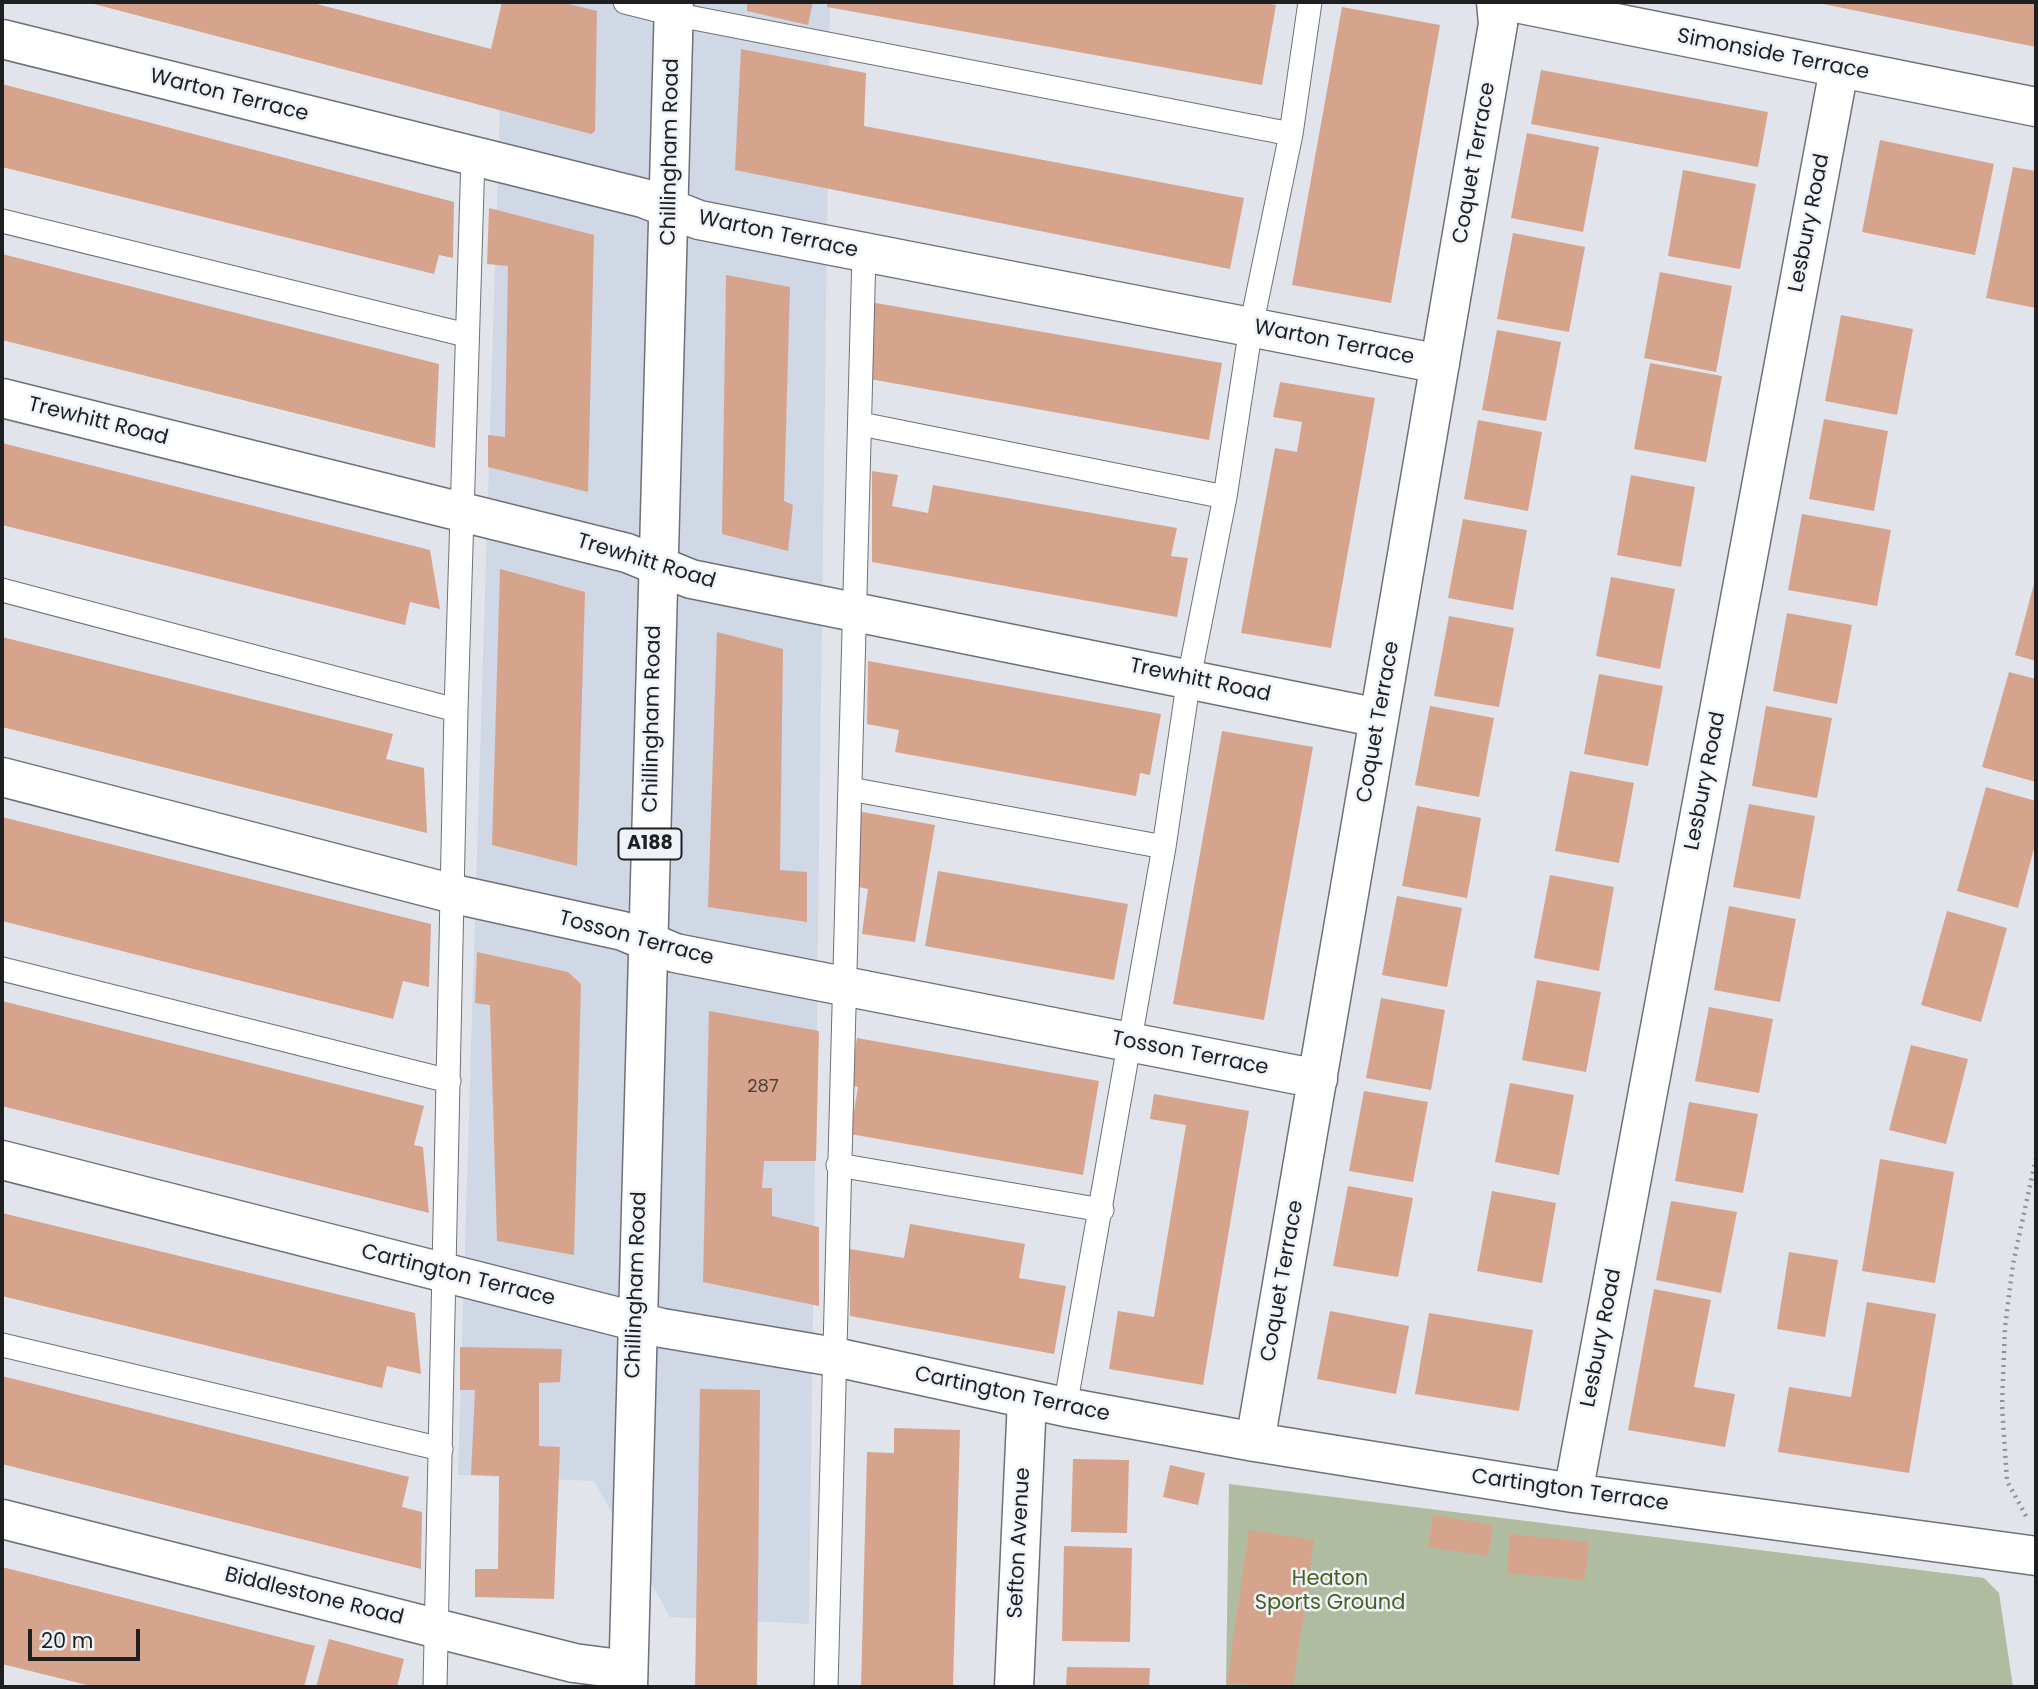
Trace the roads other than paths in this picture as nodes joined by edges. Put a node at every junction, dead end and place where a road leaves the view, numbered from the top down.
1 (625, 2) edge
2 (1310, 2) edge
3 (1496, 2) edge
4 (1511, 2) edge
5 (673, 8) edge
6 (2, 39) edge
7 (1839, 69) junction
8 (2036, 107) edge
9 (1291, 134) junction
10 (472, 157) junction
11 (670, 210) junction
12 (2, 221) edge
13 (864, 253) junction
14 (1251, 327) junction
15 (466, 335) junction
16 (1440, 364) junction
17 (2, 398) edge
18 (861, 424) junction
19 (1225, 497) junction
20 (463, 513) junction
21 (657, 566) junction
22 (2, 590) edge
23 (856, 613) junction
24 (1189, 678) junction
25 (456, 710) junction
26 (1379, 718) junction
27 (2, 777) edge
28 (850, 789) junction
29 (1164, 847) junction
30 (454, 894) junction
31 (647, 942) junction
32 (2, 969) edge
33 (843, 986) junction
34 (1131, 1043) junction
35 (1318, 1079) junction
36 (449, 1081) junction
37 (2, 1160) edge
38 (838, 1166) junction
39 (1102, 1210) junction
40 (445, 1274) junction
41 (636, 1321) junction
42 (2, 1345) edge
43 (835, 1357) junction
44 (1027, 1399) junction
45 (1065, 1407) junction
46 (1255, 1442) junction
47 (441, 1449) junction
48 (1573, 1493) junction
49 (2, 1519) edge
50 (2033, 1540) edge
51 (436, 1628) junction
52 (628, 1679) edge
53 (435, 1687) edge
54 (826, 1687) edge
55 (1014, 1687) edge

1 - 5 lane
2 - 9 lane
3 - 16 street, Coquet Terrace
4 - 7 street, Simonside Terrace
5 - 9 lane
5 - 11 street, Chillingham Road / A188
6 - 10 street, Warton Terrace
7 - 8 street, Simonside Terrace
7 - 48 street, Lesbury Road
9 - 14 lane
10 - 11 street, Warton Terrace
10 - 15 lane
11 - 13 street, Warton Terrace
11 - 21 street, Chillingham Road / A188
12 - 15 lane
13 - 14 street, Warton Terrace
13 - 18 lane
14 - 16 street, Warton Terrace
14 - 19 lane
15 - 20 lane
16 - 26 street, Coquet Terrace
17 - 20 street, Trewhitt Road
18 - 19 lane
18 - 23 lane
19 - 24 lane
20 - 21 street, Trewhitt Road
20 - 25 lane
21 - 23 street, Trewhitt Road
21 - 31 street, Chillingham Road / A188
22 - 25 lane
23 - 24 street, Trewhitt Road
23 - 28 lane
24 - 26 street, Trewhitt Road
24 - 29 lane
25 - 30 lane
26 - 35 street, Coquet Terrace
27 - 30 street, Tosson Terrace
28 - 29 lane
28 - 33 lane
29 - 34 lane
30 - 31 street, Tosson Terrace
30 - 36 lane
31 - 33 street, Tosson Terrace
31 - 41 street, Chillingham Road / A188
32 - 36 lane
33 - 34 street, Tosson Terrace
33 - 38 lane
34 - 35 street, Tosson Terrace
34 - 39 lane
35 - 46 street, Coquet Terrace
36 - 40 lane
37 - 40 street, Cartington Terrace
38 - 39 lane
38 - 43 lane
39 - 45 lane
40 - 41 street, Cartington Terrace
40 - 47 lane
41 - 43 street, Cartington Terrace
41 - 52 street, Chillingham Road / A188
42 - 47 lane
43 - 44 street, Cartington Terrace
43 - 54 lane
44 - 45 street, Cartington Terrace
44 - 55 street, Sefton Avenue
45 - 46 street, Cartington Terrace
46 - 48 street, Cartington Terrace
47 - 51 lane
48 - 50 street, Cartington Terrace
49 - 51 street, Biddlestone Road
51 - 52 street, Biddlestone Road
51 - 53 lane

